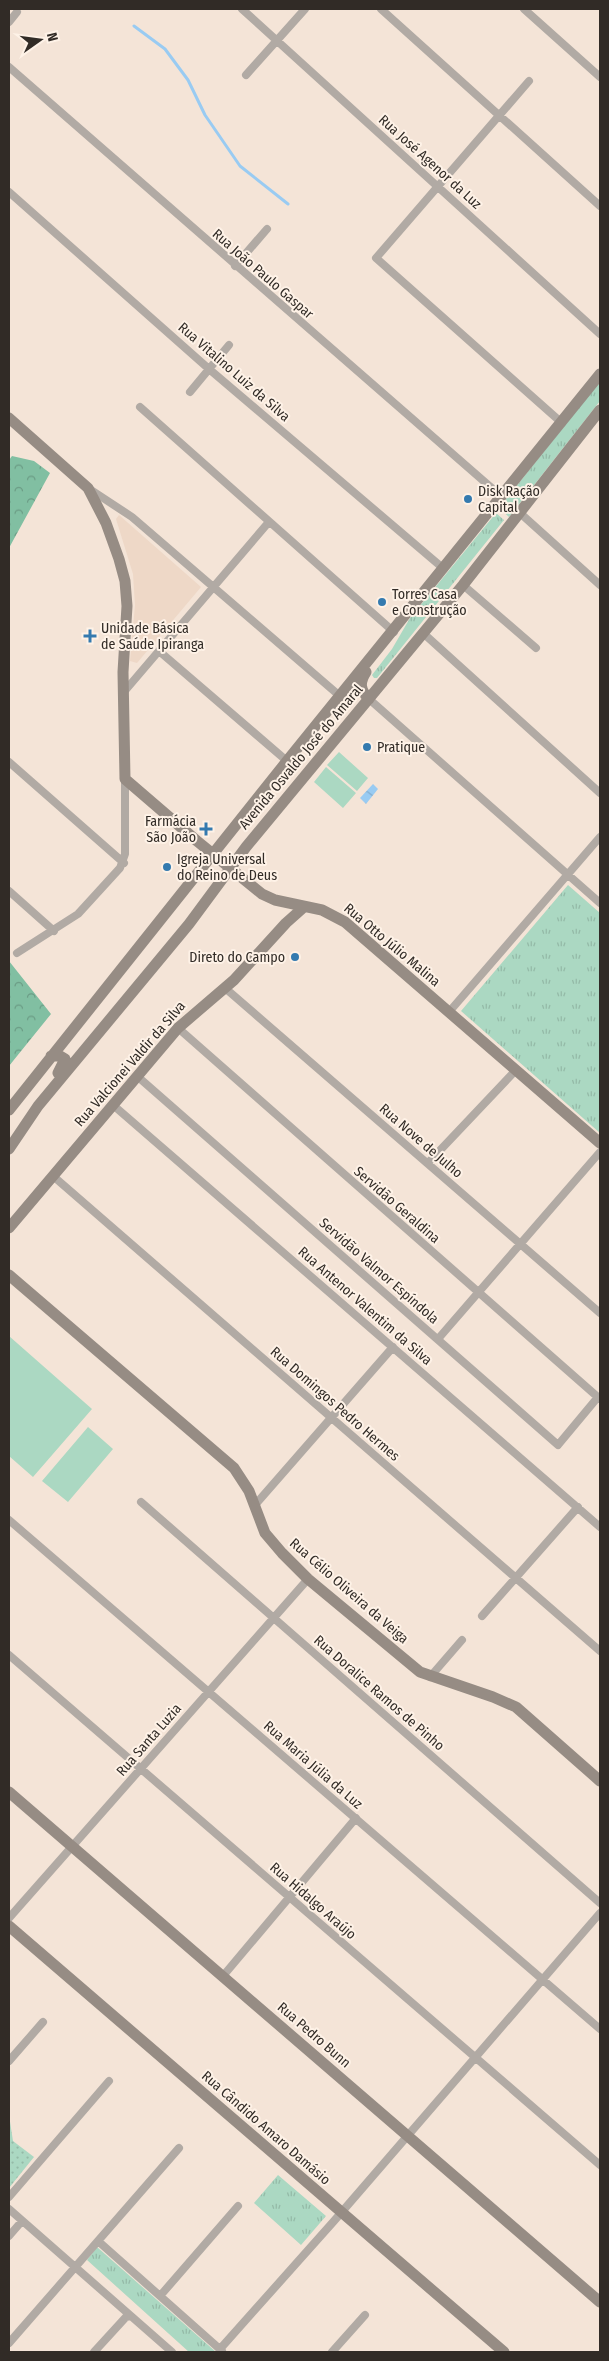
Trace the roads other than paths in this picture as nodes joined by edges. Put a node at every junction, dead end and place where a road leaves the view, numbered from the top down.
1 (242, 9) edge
2 (305, 9) edge
3 (381, 9) edge
4 (524, 9) edge
5 (17, 12) dead end
6 (9, 22) edge
7 (276, 40) junction
8 (9, 67) edge
9 (246, 74) dead end
10 (600, 78) edge
11 (529, 81) dead end
12 (499, 116) junction
13 (438, 186) junction
14 (9, 192) edge
15 (600, 206) edge
16 (267, 229) dead end
17 (235, 266) junction
18 (600, 334) edge
19 (229, 345) dead end
20 (209, 369) junction
21 (600, 374) edge
22 (190, 392) dead end
23 (140, 407) dead end
24 (600, 410) edge
25 (9, 418) edge
26 (562, 423) junction
27 (88, 488) junction
28 (502, 497) junction
29 (520, 513) junction
30 (268, 523) junction
31 (444, 569) junction
32 (463, 585) junction
33 (600, 585) edge
34 (214, 587) junction
35 (394, 632) junction
36 (423, 633) junction
37 (536, 648) dead end
38 (159, 651) junction
39 (123, 693) junction
40 (341, 697) junction
41 (369, 699) junction
42 (287, 761) junction
43 (9, 762) edge
44 (125, 779) junction
45 (600, 793) edge
46 (600, 837) edge
47 (213, 854) junction
48 (124, 862) junction
49 (230, 868) junction
50 (567, 874) junction
51 (9, 891) edge
52 (600, 903) edge
53 (304, 907) junction
54 (54, 931) junction
55 (17, 953) dead end
56 (225, 988) junction
57 (449, 1012) junction
58 (178, 1028) junction
59 (51, 1056) junction
60 (516, 1070) junction
61 (137, 1076) junction
62 (113, 1105) junction
63 (38, 1106) junction
64 (9, 1110) edge
65 (600, 1143) edge
66 (9, 1149) edge
67 (600, 1152) edge
68 (428, 1163) junction
69 (53, 1176) junction
70 (9, 1228) edge
71 (521, 1244) junction
72 (9, 1275) edge
73 (478, 1293) junction
74 (600, 1313) edge
75 (438, 1339) junction
76 (393, 1347) junction
77 (599, 1398) edge
78 (332, 1418) junction
79 (142, 1502) dead end
80 (254, 1506) junction
81 (578, 1507) junction
82 (9, 1520) edge
83 (600, 1527) edge
84 (516, 1578) junction
85 (308, 1579) junction
86 (482, 1616) dead end
87 (274, 1618) junction
88 (462, 1640) dead end
89 (600, 1651) edge
90 (9, 1655) edge
91 (430, 1677) junction
92 (208, 1692) junction
93 (140, 1769) junction
94 (600, 1781) edge
95 (9, 1792) edge
96 (356, 1818) junction
97 (72, 1846) junction
98 (289, 1897) junction
99 (600, 1903) edge
100 (600, 1913) edge
101 (9, 1918) edge
102 (9, 1926) edge
103 (223, 1976) junction
104 (543, 1979) junction
105 (43, 2022) dead end
106 (600, 2028) edge
107 (475, 2058) junction
108 (9, 2061) edge
109 (109, 2081) dead end
110 (408, 2136) junction
111 (179, 2148) dead end
112 (600, 2166) edge
113 (9, 2197) edge
114 (238, 2206) dead end
115 (9, 2209) edge
116 (342, 2212) junction
117 (22, 2221) junction
118 (9, 2236) edge
119 (98, 2241) junction
120 (75, 2267) junction
121 (160, 2296) junction
122 (600, 2302) edge
123 (365, 2315) dead end
124 (130, 2316) junction
125 (9, 2343) edge
126 (222, 2351) edge
127 (94, 2352) edge
128 (172, 2352) edge
129 (332, 2352) edge
130 (504, 2352) edge

1 - 7 street, Rua José Agenor da Luz
2 - 7 street
3 - 12 street
4 - 10 street
5 - 6 street
7 - 9 street
7 - 13 street, Rua José Agenor da Luz
8 - 17 street, Rua João Paulo Gaspar
11 - 12 street
12 - 13 street
12 - 15 street
13 - 18 street, Rua José Agenor da Luz
13 - 26 street
14 - 20 street, Rua Vitalino Luiz da Silva
16 - 17 street
17 - 28 street, Rua João Paulo Gaspar
19 - 20 street
20 - 22 street
20 - 31 street, Rua Vitalino Luiz da Silva
21 - 26 main road, Avenida Osvaldo José do Amaral
23 - 30 street
24 - 29 main road, Avenida Osvaldo José do Amaral
25 - 27 main road
26 - 28 main road, Avenida Osvaldo José do Amaral
27 - 34 street
27 - 39 main road
28 - 31 main road, Avenida Osvaldo José do Amaral
29 - 32 main road, Avenida Osvaldo José do Amaral
29 - 33 street
30 - 34 street
30 - 35 street
31 - 35 main road, Avenida Osvaldo José do Amaral
32 - 36 main road, Avenida Osvaldo José do Amaral
32 - 37 street
34 - 38 street
34 - 40 street
35 - 40 main road, Avenida Osvaldo José do Amaral
35 - 41 main road
36 - 41 main road, Avenida Osvaldo José do Amaral
36 - 45 street
38 - 39 street
38 - 42 street
39 - 44 main road
40 - 42 main road, Avenida Osvaldo José do Amaral
41 - 49 main road, Avenida Osvaldo José do Amaral
41 - 50 street
42 - 47 main road, Avenida Osvaldo José do Amaral
43 - 48 street
44 - 47 main road, Rua Otto Júlio Malina
44 - 48 street
46 - 50 street
47 - 49 main road, Rua Otto Júlio Malina
47 - 59 main road, Avenida Osvaldo José do Amaral
48 - 54 street
49 - 53 main road, Rua Otto Júlio Malina
49 - 63 main road, Avenida Osvaldo José do Amaral
50 - 52 street
50 - 57 street
51 - 54 street
53 - 56 main road, Rua Valcionei Valdir da Silva
53 - 57 main road, Rua Otto Júlio Malina
54 - 55 street
56 - 58 main road, Rua Valcionei Valdir da Silva
56 - 68 street, Rua Nove de Julho
57 - 60 main road, Rua Otto Júlio Malina
58 - 61 main road, Rua Valcionei Valdir da Silva
58 - 73 street, Servidão Geraldina
59 - 63 main road
59 - 64 main road, Avenida Osvaldo José do Amaral
60 - 65 main road, Rua Otto Júlio Malina
60 - 68 street
61 - 62 main road, Rua Valcionei Valdir da Silva
61 - 75 street, Servidão Valmor Espíndola
62 - 69 main road, Rua Valcionei Valdir da Silva
62 - 76 street, Rua Antenor Valentim da Silva
63 - 66 main road, Avenida Osvaldo José do Amaral
67 - 71 street
68 - 71 street, Rua Nove de Julho
69 - 70 main road, Rua Valcionei Valdir da Silva
69 - 78 street, Rua Domingos Pedro Hermes
71 - 73 street
71 - 74 street, Rua Nove de Julho
72 - 80 main road, Rua Célio Oliveira da Veiga
73 - 75 street
73 - 77 street, Servidão Geraldina
75 - 77 street, Servidão Valmor Espíndola
76 - 78 street
76 - 81 street, Rua Antenor Valentim da Silva
78 - 80 street
78 - 84 street, Rua Domingos Pedro Hermes
79 - 87 street, Rua Doralice Ramos de Pinho
80 - 85 main road, Rua Célio Oliveira da Veiga
81 - 83 street, Rua Antenor Valentim da Silva
81 - 84 street
82 - 92 street, Rua Maria Júlia da Luz
84 - 86 street
84 - 89 street, Rua Domingos Pedro Hermes
85 - 87 street, Rua Santa Luzia
85 - 91 main road, Rua Célio Oliveira da Veiga
87 - 92 street, Rua Santa Luzia
87 - 99 street, Rua Doralice Ramos de Pinho
88 - 91 street
90 - 93 street, Rua Hidalgo Araújo
91 - 94 main road, Rua Célio Oliveira da Veiga
92 - 93 street, Rua Santa Luzia
92 - 96 street, Rua Maria Júlia da Luz
93 - 97 street, Rua Santa Luzia
93 - 98 street, Rua Hidalgo Araújo
95 - 97 main road, Rua Pedro Bunn
96 - 98 street
96 - 104 street, Rua Maria Júlia da Luz
97 - 101 street, Rua Santa Luzia
97 - 103 main road, Rua Pedro Bunn
98 - 103 street
98 - 107 street, Rua Hidalgo Araújo
100 - 104 street
102 - 116 main road, Rua Cândido Amaro Damásio
103 - 110 main road, Rua Pedro Bunn
104 - 106 street, Rua Maria Júlia da Luz
104 - 107 street
105 - 108 street
107 - 110 street
107 - 112 street, Rua Hidalgo Araújo
109 - 113 street
110 - 116 street
110 - 122 main road, Rua Pedro Bunn
111 - 119 street
114 - 121 street
115 - 117 street
116 - 126 street
116 - 130 main road, Rua Cândido Amaro Damásio
117 - 118 street
117 - 120 street
119 - 120 street
119 - 121 street
120 - 124 street
120 - 125 street
121 - 126 street
123 - 129 street
124 - 127 street
124 - 128 street

